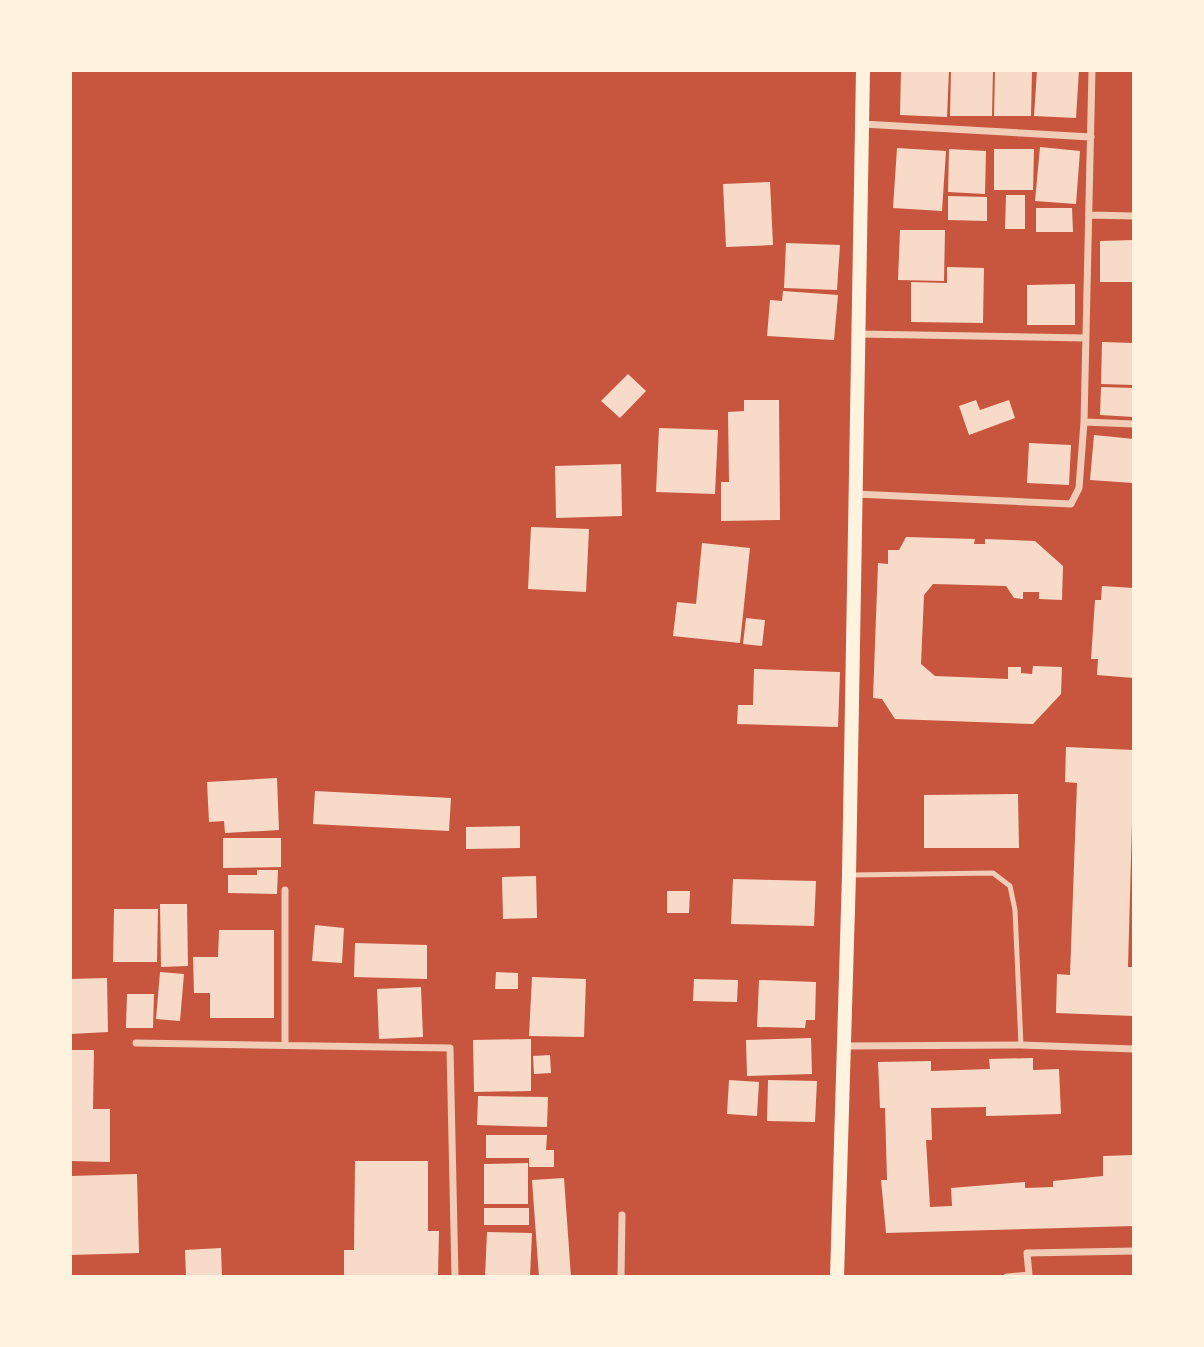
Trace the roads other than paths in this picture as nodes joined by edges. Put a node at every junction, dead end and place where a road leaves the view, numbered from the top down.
1 (863, 70) edge
2 (1092, 70) edge
3 (862, 124) junction
4 (1091, 137) junction
5 (1089, 215) junction
6 (1134, 216) edge
7 (859, 334) junction
8 (1086, 338) junction
9 (1084, 422) junction
10 (1134, 424) edge
11 (856, 494) junction
12 (849, 875) junction
13 (285, 890) dead end
14 (136, 1043) dead end
15 (285, 1045) junction
16 (1021, 1045) junction
17 (845, 1046) junction
18 (1134, 1049) edge
19 (622, 1216) dead end
20 (1134, 1251) edge
21 (1029, 1276) edge
22 (455, 1277) edge
23 (621, 1277) edge
24 (837, 1277) edge
25 (1007, 1277) edge

1 - 3 main road
2 - 4 street
3 - 4 street
3 - 7 main road
4 - 5 street
5 - 6 street
5 - 8 street
7 - 8 street
7 - 11 main road
8 - 9 street
9 - 10 street
9 - 11 street
11 - 12 main road
12 - 16 lane
12 - 17 main road
13 - 15 street
14 - 15 street
15 - 22 street
16 - 17 street
16 - 18 street
17 - 24 main road
19 - 23 street
20 - 21 street
21 - 25 street

